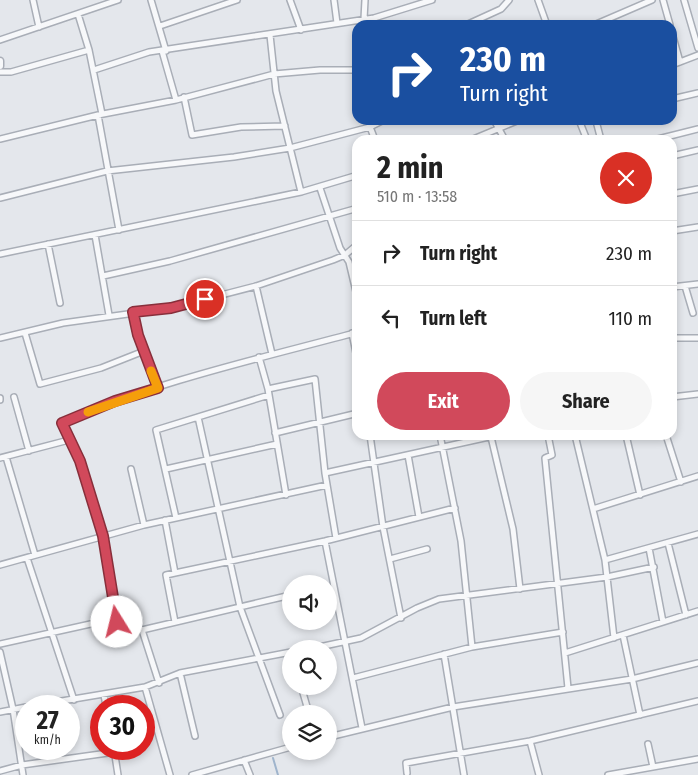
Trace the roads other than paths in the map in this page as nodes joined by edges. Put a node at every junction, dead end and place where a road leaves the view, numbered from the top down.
1 (33, 0) edge
2 (118, 0) edge
3 (237, 0) edge
4 (290, 0) edge
5 (334, 0) edge
6 (365, 0) edge
7 (432, 0) edge
8 (509, 0) edge
9 (538, 0) edge
10 (652, 0) edge
11 (663, 0) edge
12 (684, 0) edge
13 (153, 1) edge
14 (642, 2) edge
15 (78, 14) junction
16 (364, 20) joint
17 (480, 20) edge
18 (545, 20) edge
19 (605, 20) edge
20 (669, 20) edge
21 (352, 21) edge
22 (337, 23) junction
23 (160, 26) junction
24 (39, 27) junction
25 (301, 30) junction
26 (270, 35) junction
27 (0, 40) edge
28 (698, 48) edge
29 (89, 50) junction
30 (164, 51) junction
31 (677, 52) edge
32 (698, 55) edge
33 (0, 61) edge
34 (680, 62) junction
35 (677, 63) edge
36 (0, 66) edge
37 (94, 70) junction
38 (352, 70) edge
39 (0, 72) edge
40 (274, 74) junction
41 (698, 93) edge
42 (184, 97) junction
43 (677, 98) edge
44 (176, 100) junction
45 (100, 115) junction
46 (374, 125) edge
47 (497, 125) edge
48 (508, 125) edge
49 (285, 126) junction
50 (370, 127) junction
51 (698, 128) edge
52 (499, 129) junction
53 (373, 135) edge
54 (484, 135) edge
55 (502, 135) edge
56 (672, 135) edge
57 (0, 139) edge
58 (290, 148) junction
59 (698, 150) edge
60 (677, 155) edge
61 (107, 171) junction
62 (352, 177) edge
63 (320, 188) junction
64 (698, 189) edge
65 (301, 192) junction
66 (677, 193) edge
67 (0, 198) edge
68 (352, 210) edge
69 (329, 217) junction
70 (698, 227) edge
71 (119, 230) junction
72 (677, 230) edge
73 (94, 235) junction
74 (48, 244) junction
75 (352, 249) edge
76 (0, 254) edge
77 (345, 255) junction
78 (352, 270) edge
79 (103, 276) junction
80 (698, 284) edge
81 (256, 286) junction
82 (685, 286) junction
83 (677, 287) edge
84 (60, 303) dead end
85 (133, 312) junction
86 (693, 313) dead end
87 (109, 315) junction
88 (25, 333) junction
89 (352, 333) edge
90 (0, 338) edge
91 (677, 338) edge
92 (698, 338) edge
93 (144, 351) junction
94 (272, 354) junction
95 (259, 357) junction
96 (158, 388) junction
97 (268, 392) junction
98 (698, 394) edge
99 (677, 396) edge
100 (14, 397) dead end
101 (352, 415) edge
102 (198, 417) junction
103 (320, 423) junction
104 (276, 433) junction
105 (69, 440) junction
106 (371, 440) edge
107 (441, 440) edge
108 (476, 440) edge
109 (492, 440) edge
110 (549, 440) edge
111 (576, 440) edge
112 (627, 440) edge
113 (668, 440) edge
114 (277, 444) junction
115 (442, 447) junction
116 (29, 451) junction
117 (408, 455) junction
118 (6, 457) junction
119 (0, 458) edge
120 (208, 459) junction
121 (374, 463) junction
122 (131, 469) dead end
123 (166, 469) junction
124 (325, 473) junction
125 (698, 476) edge
126 (681, 482) junction
127 (327, 486) junction
128 (286, 495) junction
129 (640, 495) junction
130 (455, 508) junction
131 (220, 509) junction
132 (593, 509) junction
133 (419, 517) junction
134 (176, 518) junction
135 (165, 520) junction
136 (144, 525) junction
137 (383, 527) junction
138 (698, 534) edge
139 (103, 536) junction
140 (336, 538) junction
141 (325, 541) junction
142 (668, 543) junction
143 (649, 548) junction
144 (427, 549) dead end
145 (35, 555) junction
146 (27, 558) junction
147 (390, 559) junction
148 (230, 560) junction
149 (605, 560) junction
150 (0, 565) edge
151 (654, 567) junction
152 (175, 573) junction
153 (330, 575) edge
154 (607, 577) junction
155 (558, 584) junction
156 (520, 589) junction
157 (467, 594) junction
158 (282, 597) edge
159 (240, 607) junction
160 (337, 609) edge
161 (698, 611) edge
162 (686, 615) junction
163 (401, 618) junction
164 (117, 622) junction
165 (175, 622) junction
166 (663, 622) junction
167 (142, 630) junction
168 (52, 632) junction
169 (563, 632) junction
170 (623, 636) junction
171 (614, 638) junction
172 (345, 642) junction
173 (0, 644) edge
174 (337, 644) edge
175 (472, 647) junction
176 (0, 652) edge
177 (565, 653) junction
178 (282, 654) edge
179 (444, 654) junction
180 (257, 657) junction
181 (698, 663) edge
182 (180, 673) junction
183 (353, 678) junction
184 (632, 679) junction
185 (159, 683) junction
186 (145, 687) junction
187 (568, 688) junction
188 (72, 695) edge
189 (104, 695) edge
190 (698, 701) edge
191 (453, 708) junction
192 (12, 709) junction
193 (15, 709) edge
194 (0, 712) edge
195 (280, 715) dead end
196 (640, 715) junction
197 (362, 728) junction
198 (337, 735) edge
199 (195, 736) dead end
200 (530, 741) junction
201 (648, 744) dead end
202 (282, 749) edge
203 (90, 754) edge
204 (461, 754) junction
205 (698, 759) edge
206 (116, 760) edge
207 (244, 760) junction
208 (22, 765) junction
209 (653, 767) junction
210 (0, 771) edge
211 (408, 773) dead end
212 (197, 774) edge
213 (622, 774) edge
214 (23, 775) edge
215 (118, 775) edge
216 (170, 775) edge
217 (250, 775) edge
218 (464, 775) edge
219 (539, 775) edge
220 (608, 775) edge

1 - 24 street
2 - 15 street
3 - 23 street
4 - 25 street
5 - 22 street
6 - 16 street
7 - 16 street
8 - 17 street
9 - 18 street
10 - 14 street
11 - 20 street
12 - 28 street
13 - 23 street
14 - 19 street
15 - 24 street
15 - 29 street
21 - 22 street
22 - 25 street
23 - 30 street
24 - 27 street
25 - 26 street
26 - 30 street
26 - 40 street
29 - 37 street
29 - 39 street
30 - 37 street
30 - 44 street
31 - 34 street
32 - 34 street
33 - 36 street
34 - 35 street
37 - 45 street
38 - 40 street
40 - 42 street
40 - 49 street
41 - 43 street
42 - 44 street
42 - 49 street
44 - 45 street
45 - 57 street
45 - 61 street
46 - 50 street
47 - 52 street
48 - 52 street
49 - 58 street
50 - 53 street
50 - 58 street
51 - 56 street
52 - 54 street
52 - 55 street
58 - 61 street
58 - 65 street
59 - 60 street
61 - 67 street
61 - 71 street
62 - 63 street
63 - 65 street
63 - 69 street
64 - 66 street
65 - 71 street
68 - 69 street
69 - 77 street
69 - 79 street
70 - 72 street
71 - 73 street
73 - 74 street
73 - 79 street
74 - 76 street
74 - 84 street
75 - 77 street
77 - 78 street
77 - 81 street
79 - 87 street
80 - 82 street
81 - 85 street
81 - 94 street
82 - 83 street
82 - 86 street
85 - 87 street
85 - 93 street
87 - 88 street
88 - 90 street
88 - 93 street
89 - 94 street
91 - 92 street
93 - 96 street
94 - 95 street
95 - 96 street
95 - 97 street
96 - 105 street
97 - 102 street
97 - 103 street
97 - 104 street
98 - 99 street
100 - 116 street
101 - 103 street
102 - 120 street
102 - 123 street
103 - 104 street
103 - 124 street
104 - 114 street
105 - 116 street
105 - 139 street
106 - 121 street
107 - 115 street
108 - 115 street
109 - 156 street
110 - 155 street
111 - 132 street
112 - 129 street
113 - 126 street
114 - 120 street
114 - 128 street
115 - 117 street
115 - 130 street
116 - 118 street
117 - 121 street
117 - 133 street
118 - 119 street
118 - 145 street
120 - 123 street
120 - 131 street
121 - 124 street
121 - 137 street
122 - 136 street
123 - 134 street
124 - 127 street
125 - 126 street
126 - 129 street
127 - 128 street
127 - 140 street
128 - 131 street
129 - 132 street
130 - 133 street
130 - 157 street
131 - 134 street
131 - 148 street
132 - 149 street
133 - 137 street
134 - 135 street
135 - 136 street
135 - 152 street
136 - 139 street
137 - 140 street
137 - 147 street
138 - 142 street
139 - 145 street
139 - 164 street
140 - 141 street
141 - 148 street
141 - 153 street
142 - 143 street
142 - 162 street
143 - 149 street
143 - 151 street
144 - 147 street
145 - 146 street
146 - 150 street
146 - 168 street
147 - 163 street
148 - 152 street
148 - 159 street
149 - 154 street
151 - 154 street
151 - 166 street
152 - 165 street
154 - 155 street
154 - 171 street
155 - 156 street
155 - 169 street
156 - 157 street
157 - 163 street
157 - 175 street
158 - 159 street
159 - 165 street
159 - 180 street
160 - 172 street
161 - 162 street
162 - 166 street
163 - 172 street
164 - 167 street
164 - 168 street
165 - 167 street
166 - 170 street
167 - 185 street
168 - 173 street
168 - 188 street
169 - 175 street
169 - 177 street
170 - 171 street
170 - 184 street
171 - 177 street
172 - 174 street
172 - 183 street
175 - 179 street
176 - 192 street
177 - 187 street
178 - 180 street
179 - 183 street
179 - 191 street
180 - 182 street
180 - 195 street
181 - 184 street
182 - 185 street
182 - 199 street
183 - 197 street
184 - 187 street
184 - 196 street
185 - 186 street
186 - 189 street
186 - 216 street
187 - 191 street
190 - 196 street
191 - 197 street
191 - 204 street
192 - 193 street
192 - 194 street
192 - 208 street
196 - 200 street
197 - 198 street
200 - 204 street
200 - 219 street
201 - 209 street
202 - 207 street
203 - 208 street
204 - 211 street
204 - 218 street
205 - 209 street
206 - 215 street
207 - 212 street
207 - 217 street
208 - 210 street
208 - 214 street
209 - 213 street
213 - 220 street

